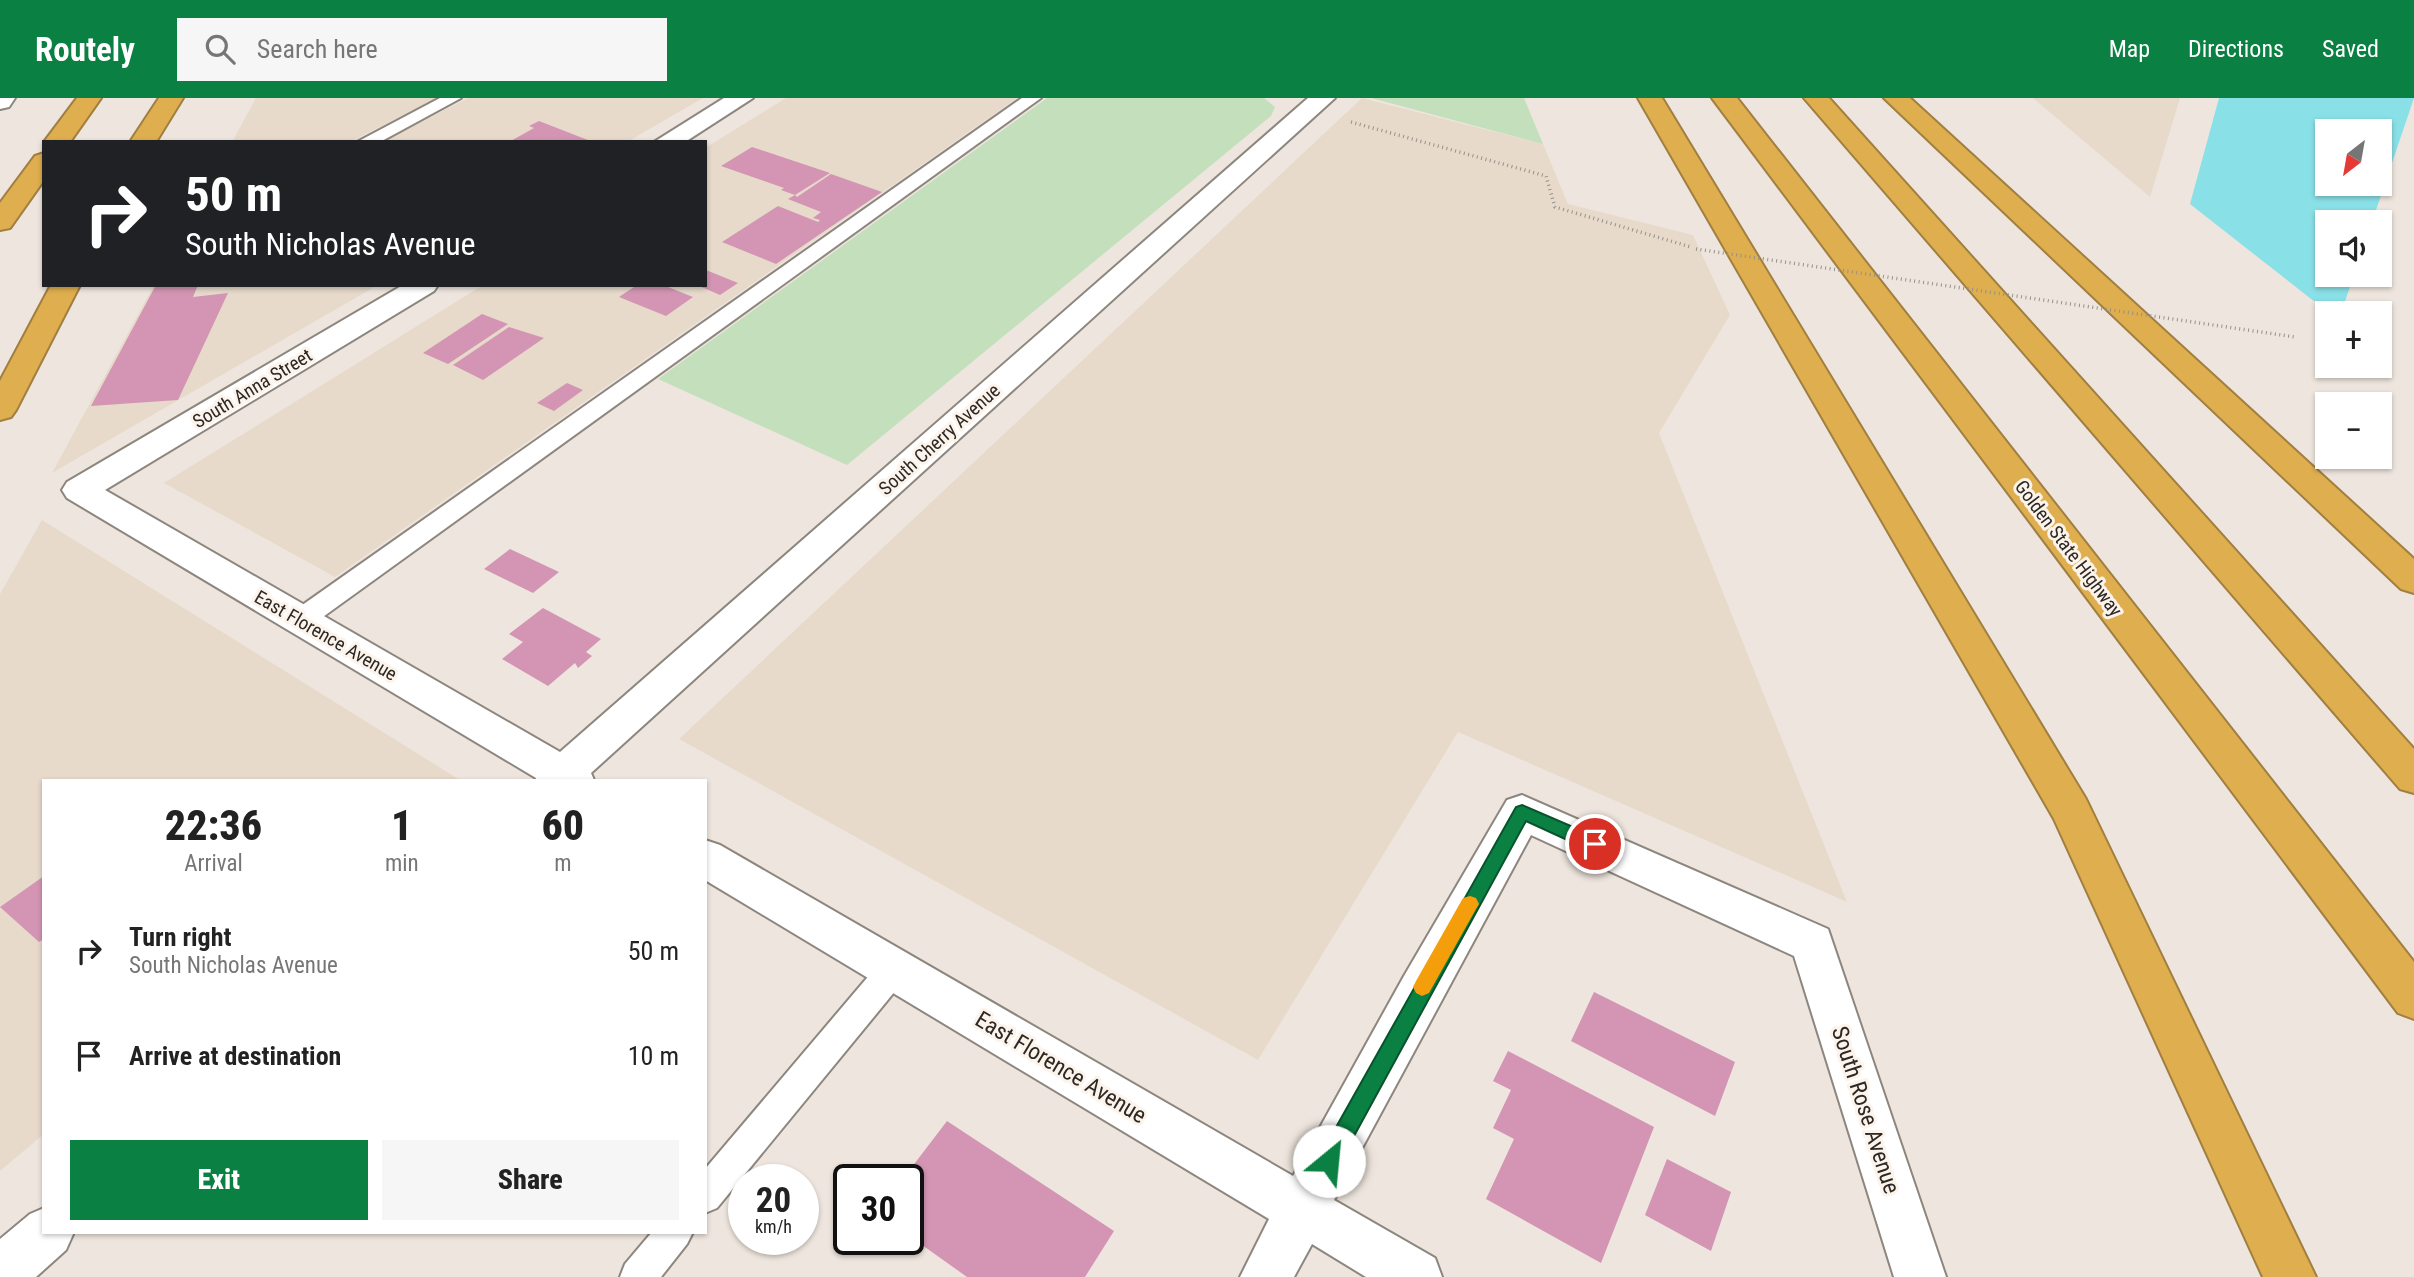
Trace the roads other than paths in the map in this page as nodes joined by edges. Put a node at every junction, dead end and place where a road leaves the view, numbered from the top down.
1 (89, 98) edge
2 (171, 98) edge
3 (453, 98) edge
4 (741, 98) edge
5 (1033, 98) edge
6 (1650, 98) edge
7 (1724, 98) edge
8 (1816, 98) edge
9 (1896, 98) edge
10 (1316, 104) edge
11 (58, 140) edge
12 (144, 140) edge
13 (370, 140) edge
14 (670, 140) edge
15 (42, 164) edge
16 (0, 222) edge
17 (50, 287) edge
18 (65, 287) edge
19 (421, 287) edge
20 (0, 364) edge
21 (0, 410) edge
22 (79, 490) joint
23 (2414, 580) edge
24 (300, 620) junction
25 (2414, 777) edge
26 (564, 778) edge
27 (707, 859) edge
28 (894, 969) junction
29 (2414, 998) edge
30 (707, 1194) edge
31 (1302, 1210) junction
32 (46, 1234) edge
33 (673, 1234) edge
34 (0, 1274) edge
35 (638, 1277) edge
36 (1266, 1277) edge
37 (1416, 1277) edge
38 (1920, 1277) edge
39 (2290, 1277) edge

1 - 11 highway
2 - 12 highway
3 - 13 lane
4 - 14 street
5 - 24 lane
6 - 39 highway
7 - 29 highway, Golden State Highway
8 - 25 highway
9 - 23 highway
10 - 26 street, South Cherry Avenue
15 - 16 highway
17 - 20 highway
18 - 21 highway
19 - 22 street, South Anna Street
22 - 24 street, East Florence Avenue
24 - 26 street, East Florence Avenue
27 - 28 street, East Florence Avenue
28 - 30 lane
28 - 31 street, East Florence Avenue
31 - 36 street
31 - 37 street, East Florence Avenue
31 - 38 street, South Rose Avenue
32 - 34 street
33 - 35 lane

